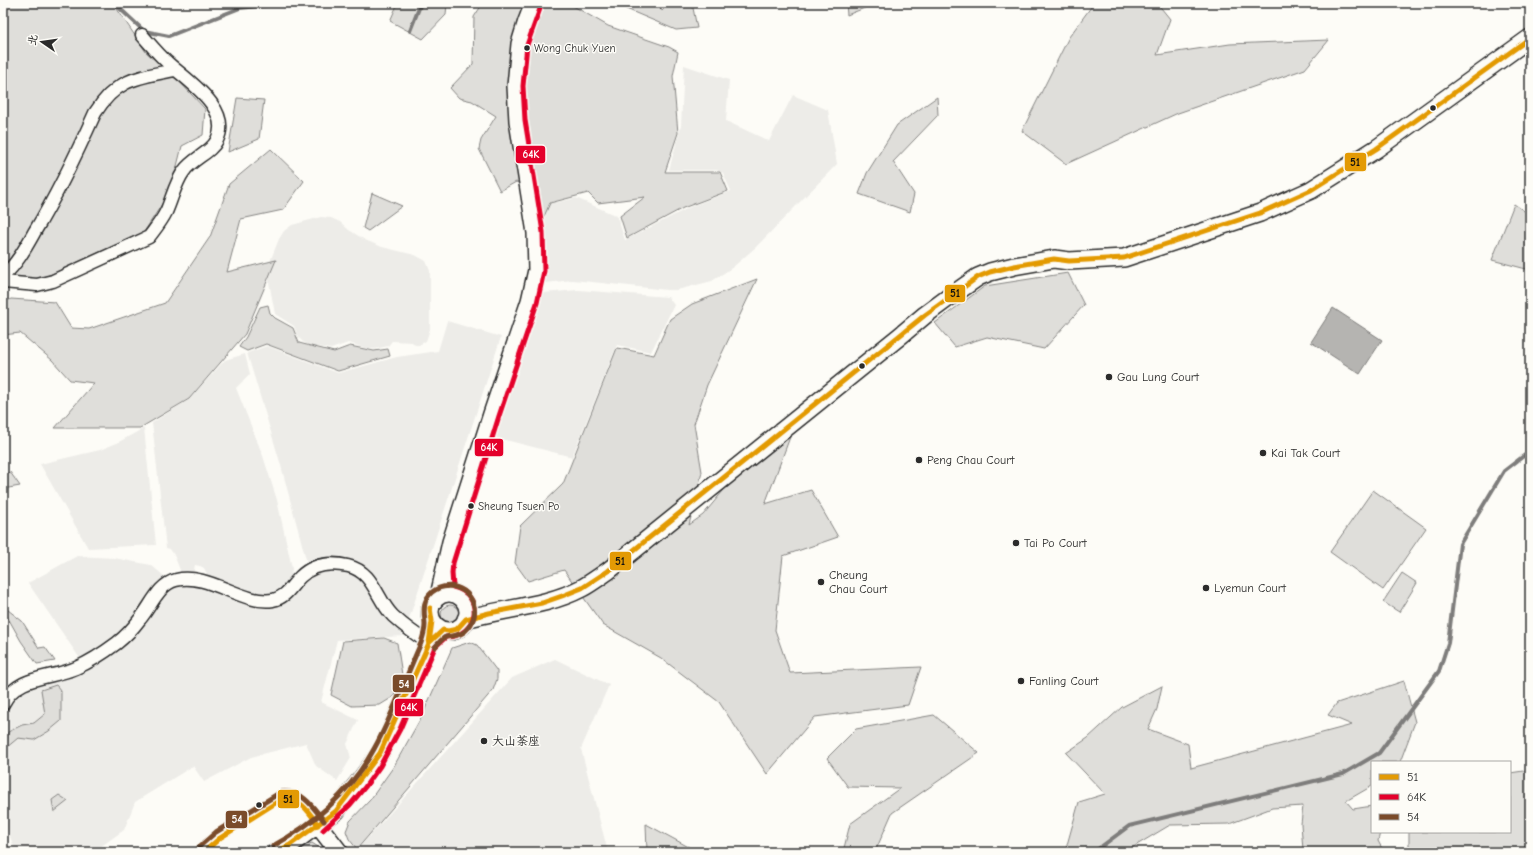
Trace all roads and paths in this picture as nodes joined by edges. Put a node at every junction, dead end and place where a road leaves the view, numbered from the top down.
1 (534, 3) edge
2 (142, 35) dead end
3 (1530, 38) edge
4 (175, 70) junction
5 (3, 276) edge
6 (3, 282) edge
7 (443, 594) junction
8 (467, 613) junction
9 (438, 626) junction
10 (429, 643) junction
11 (3, 704) edge
12 (318, 824) junction
13 (276, 852) edge
14 (340, 852) edge

1 - 7 main road
2 - 4 street
3 - 8 main road
4 - 5 street
4 - 6 street
7 - 8 main road
7 - 9 main road
8 - 9 main road
9 - 10 main road
10 - 11 street
10 - 12 main road
12 - 13 main road
12 - 14 main road

